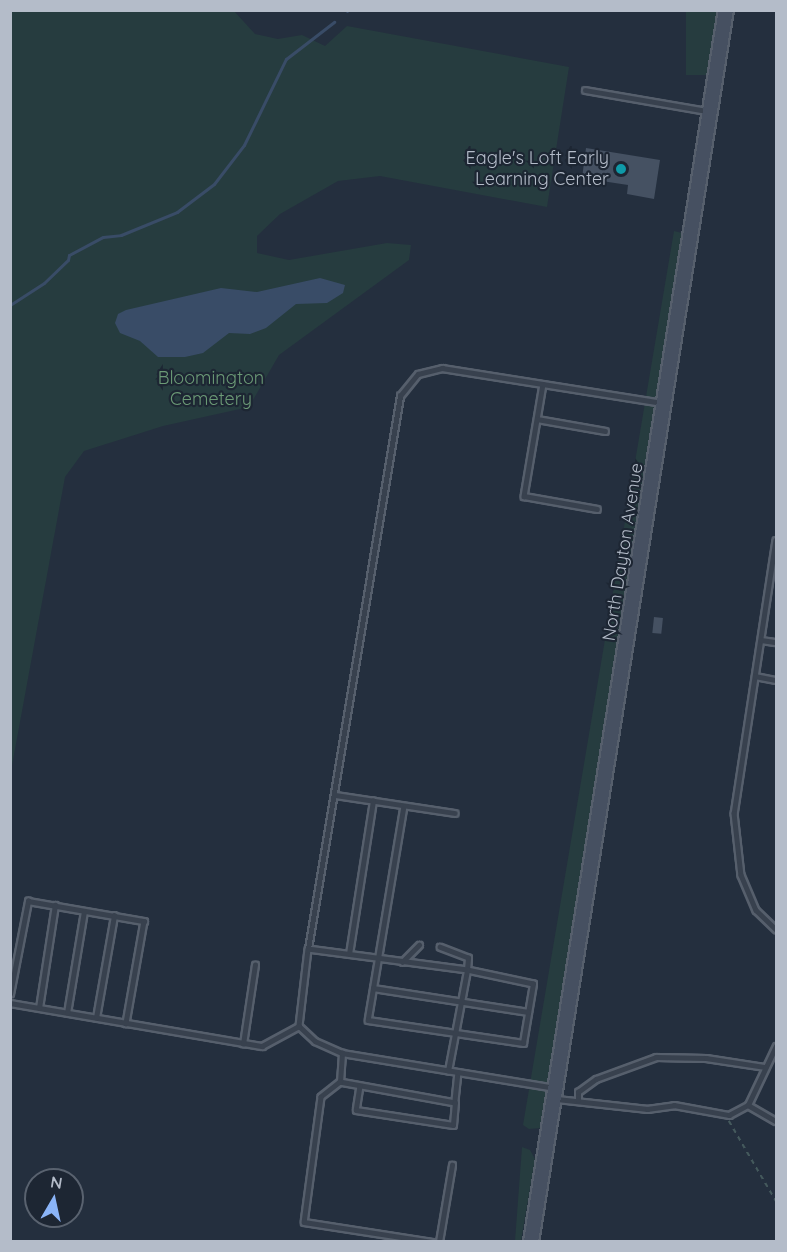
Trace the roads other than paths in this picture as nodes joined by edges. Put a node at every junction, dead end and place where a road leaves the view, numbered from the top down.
1 (726, 10) edge
2 (585, 90) dead end
3 (710, 111) junction
4 (543, 384) junction
5 (664, 403) junction
6 (537, 419) junction
7 (605, 431) dead end
8 (597, 509) dead end
9 (777, 540) edge
10 (761, 640) junction
11 (777, 642) edge
12 (755, 676) junction
13 (777, 680) edge
14 (336, 795) junction
15 (374, 801) junction
16 (404, 806) junction
17 (455, 813) dead end
18 (55, 905) junction
19 (84, 910) junction
20 (114, 916) junction
21 (777, 928) edge
22 (419, 945) dead end
23 (440, 947) dead end
24 (308, 949) junction
25 (349, 954) junction
26 (377, 958) junction
27 (402, 962) junction
28 (255, 965) dead end
29 (467, 970) junction
30 (373, 988) junction
31 (10, 994) edge
32 (461, 1002) junction
33 (10, 1003) edge
34 (39, 1008) junction
35 (528, 1012) junction
36 (67, 1013) junction
37 (96, 1018) junction
38 (126, 1023) junction
39 (299, 1026) junction
40 (455, 1032) junction
41 (243, 1044) junction
42 (777, 1046) edge
43 (342, 1053) junction
44 (765, 1067) junction
45 (448, 1071) junction
46 (458, 1072) junction
47 (340, 1082) junction
48 (360, 1086) junction
49 (556, 1094) junction
50 (578, 1100) junction
51 (455, 1103) junction
52 (748, 1105) junction
53 (777, 1121) edge
54 (452, 1165) dead end
55 (433, 1242) edge
56 (439, 1242) edge
57 (531, 1242) edge

1 - 3 main road, North Dayton Avenue
2 - 3 lane
3 - 5 main road, North Dayton Avenue
4 - 5 lane
4 - 6 lane
4 - 14 lane
5 - 49 main road, North Dayton Avenue
6 - 7 lane
6 - 8 lane
9 - 10 lane
10 - 11 lane
10 - 12 lane
12 - 13 lane
12 - 21 lane
14 - 15 lane
14 - 24 lane
15 - 16 lane
15 - 25 lane
16 - 17 lane
16 - 26 lane
18 - 19 lane
18 - 31 lane
18 - 34 lane
19 - 20 lane
19 - 36 lane
20 - 37 lane
20 - 38 lane
22 - 27 lane
23 - 29 lane
24 - 25 lane
24 - 39 lane
25 - 26 lane
26 - 27 lane
26 - 30 lane
27 - 29 lane
28 - 41 lane
29 - 32 lane
29 - 35 lane
30 - 32 lane
30 - 40 lane
32 - 35 lane
32 - 40 lane
33 - 34 lane
34 - 36 lane
35 - 40 lane
36 - 37 lane
37 - 38 lane
38 - 41 lane
39 - 41 lane
39 - 43 lane
40 - 45 lane
42 - 44 lane
43 - 45 lane
43 - 47 lane
44 - 50 lane
44 - 52 lane
45 - 46 lane
46 - 49 lane
46 - 51 lane
47 - 48 lane
47 - 55 lane
48 - 51 lane
48 - 51 lane
49 - 50 lane
49 - 57 main road, North Dayton Avenue
50 - 52 lane
52 - 53 lane
54 - 56 lane

